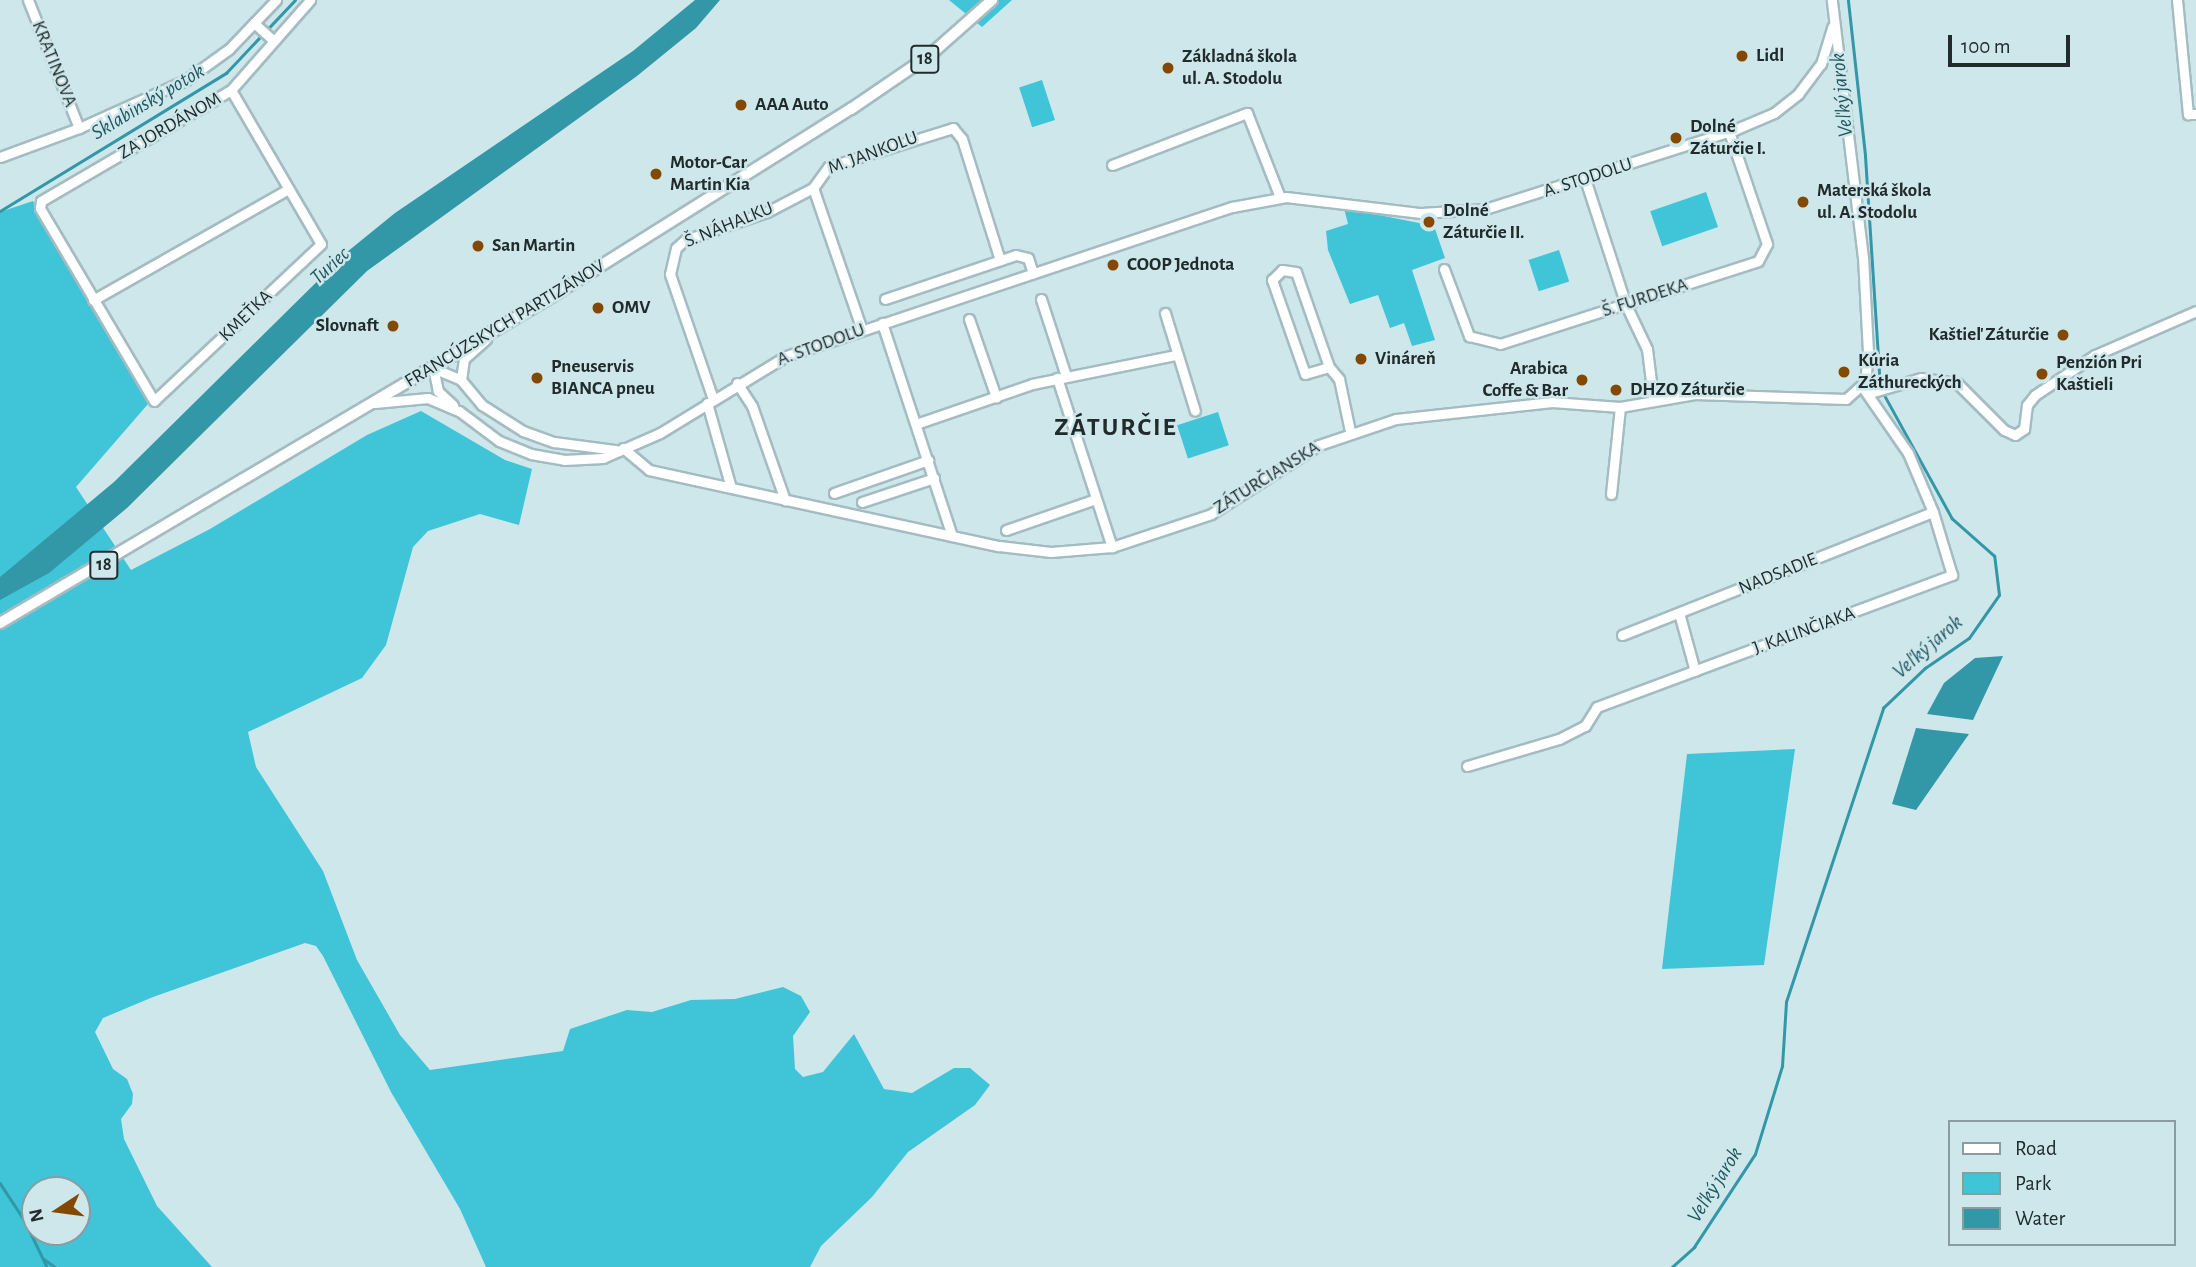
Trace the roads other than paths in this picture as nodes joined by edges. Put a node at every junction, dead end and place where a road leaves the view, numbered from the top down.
1 (28, 0) edge
2 (276, 0) edge
3 (310, 0) edge
4 (992, 0) edge
5 (1832, 0) edge
6 (2177, 0) edge
7 (1834, 19) junction
8 (258, 26) junction
9 (273, 40) junction
10 (231, 90) junction
11 (2192, 114) edge
12 (79, 128) junction
13 (1729, 131) junction
14 (0, 157) edge
15 (1112, 165) dead end
16 (1585, 179) junction
17 (813, 188) junction
18 (288, 189) junction
19 (1280, 197) junction
20 (1000, 260) junction
21 (1444, 268) dead end
22 (1033, 273) junction
23 (885, 299) dead end
24 (1041, 299) dead end
25 (93, 300) junction
26 (1626, 304) junction
27 (2196, 311) edge
28 (1165, 313) dead end
29 (969, 319) dead end
30 (882, 323) junction
31 (862, 330) junction
32 (493, 332) junction
33 (1175, 355) junction
34 (1329, 367) junction
35 (433, 368) junction
36 (1061, 377) junction
37 (461, 380) junction
38 (737, 383) junction
39 (1873, 390) junction
40 (996, 397) junction
41 (1653, 398) junction
42 (710, 401) junction
43 (373, 404) junction
44 (1620, 407) junction
45 (459, 411) junction
46 (1195, 411) dead end
47 (916, 424) junction
48 (1350, 431) junction
49 (620, 449) junction
50 (928, 460) junction
51 (934, 478) junction
52 (731, 488) junction
53 (834, 493) dead end
54 (1611, 494) dead end
55 (1096, 499) junction
56 (785, 500) junction
57 (862, 502) dead end
58 (1933, 512) junction
59 (1006, 530) dead end
60 (952, 536) junction
61 (1112, 547) junction
62 (1679, 613) junction
63 (0, 623) edge
64 (1622, 635) dead end
65 (1695, 671) junction
66 (1467, 766) dead end

1 - 12 street, KRATINOVA
2 - 8 street
3 - 9 street, ZA JORDÁNOM
4 - 32 main road, FRANCÚZSKYCH PARTIZÁNOV / 18
5 - 7 street
6 - 11 street
7 - 13 street, A. STODOLU
7 - 39 street
8 - 9 street
8 - 12 street
9 - 10 street, ZA JORDÁNOM
10 - 18 street, KMEŤKA
10 - 25 street, ZA JORDÁNOM
12 - 14 street
13 - 16 street, A. STODOLU
13 - 26 street, Š. FURDEKA
15 - 19 street
16 - 19 street, A. STODOLU
16 - 26 street
17 - 20 street, M. JANKOLU
17 - 31 street, M. JANKOLU
17 - 42 street, Š. NÁHALKU
18 - 25 street
18 - 25 street, KMEŤKA
19 - 22 street, A. STODOLU
20 - 22 street
20 - 23 street
21 - 26 street, Š. FURDEKA
22 - 30 street, A. STODOLU
24 - 36 street
26 - 41 street
27 - 39 street, ZÁTURČIANSKA
28 - 33 street
29 - 40 street
30 - 31 street, A. STODOLU
30 - 47 street
31 - 38 street, A. STODOLU
32 - 35 main road, FRANCÚZSKYCH PARTIZÁNOV / 18
32 - 37 street
33 - 36 street
33 - 46 street
34 - 34 street
34 - 48 street
35 - 37 street
35 - 43 main road, FRANCÚZSKYCH PARTIZÁNOV / 18
35 - 45 street
36 - 40 street
36 - 55 street
37 - 49 street
38 - 42 street, A. STODOLU
38 - 56 street
39 - 41 street, ZÁTURČIANSKA
39 - 58 street, J. KALINČIAKA
40 - 47 street
41 - 44 street, ZÁTURČIANSKA
42 - 49 street, A. STODOLU
42 - 52 street
43 - 45 street
43 - 63 main road, FRANCÚZSKYCH PARTIZÁNOV / 18
44 - 48 street, ZÁTURČIANSKA
44 - 54 street
45 - 49 street
47 - 50 street
48 - 61 street, ZÁTURČIANSKA
49 - 52 street, ZÁTURČIANSKA
50 - 51 street
50 - 53 street
51 - 57 street
51 - 60 street
52 - 56 street, ZÁTURČIANSKA
55 - 59 street
55 - 61 street
56 - 60 street, ZÁTURČIANSKA
58 - 62 street, NADSADIE
58 - 65 street, J. KALINČIAKA
60 - 61 street, ZÁTURČIANSKA
62 - 64 street, NADSADIE
62 - 65 street
65 - 66 street, J. KALINČIAKA

